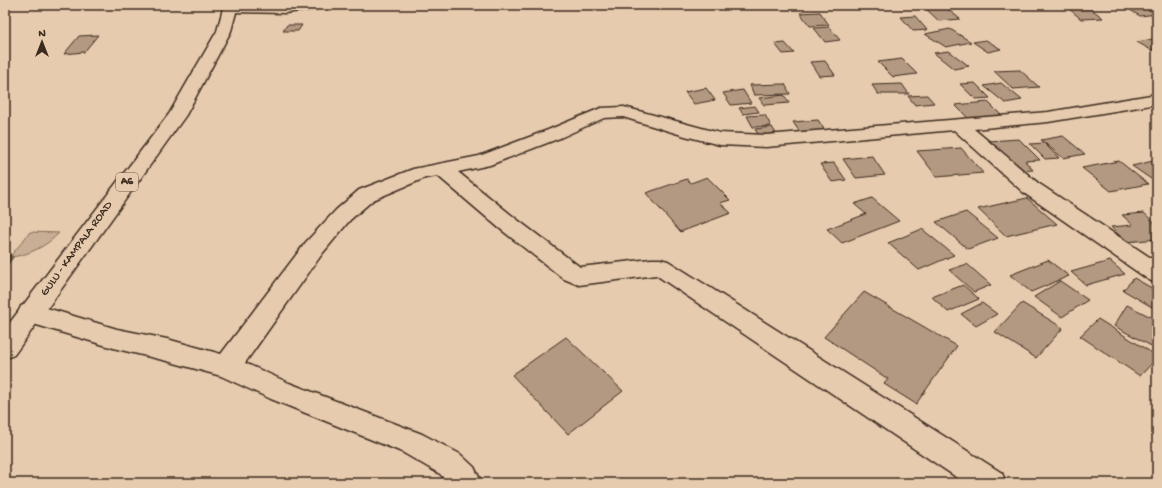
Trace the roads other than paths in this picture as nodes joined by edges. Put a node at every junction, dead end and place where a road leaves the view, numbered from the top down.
1 (324, 5) edge
2 (231, 7) edge
3 (1157, 99) edge
4 (959, 125) junction
5 (442, 169) junction
6 (1157, 274) edge
7 (30, 313) junction
8 (5, 348) edge
9 (227, 367) junction
10 (467, 483) edge
11 (991, 483) edge

1 - 2 lane
2 - 7 street, GULU - KAMPALA ROAD / A6
3 - 4 street
4 - 5 street
4 - 6 street
5 - 9 street
5 - 11 street
7 - 8 street, GULU - KAMPALA ROAD / A6
7 - 9 street
9 - 10 street

